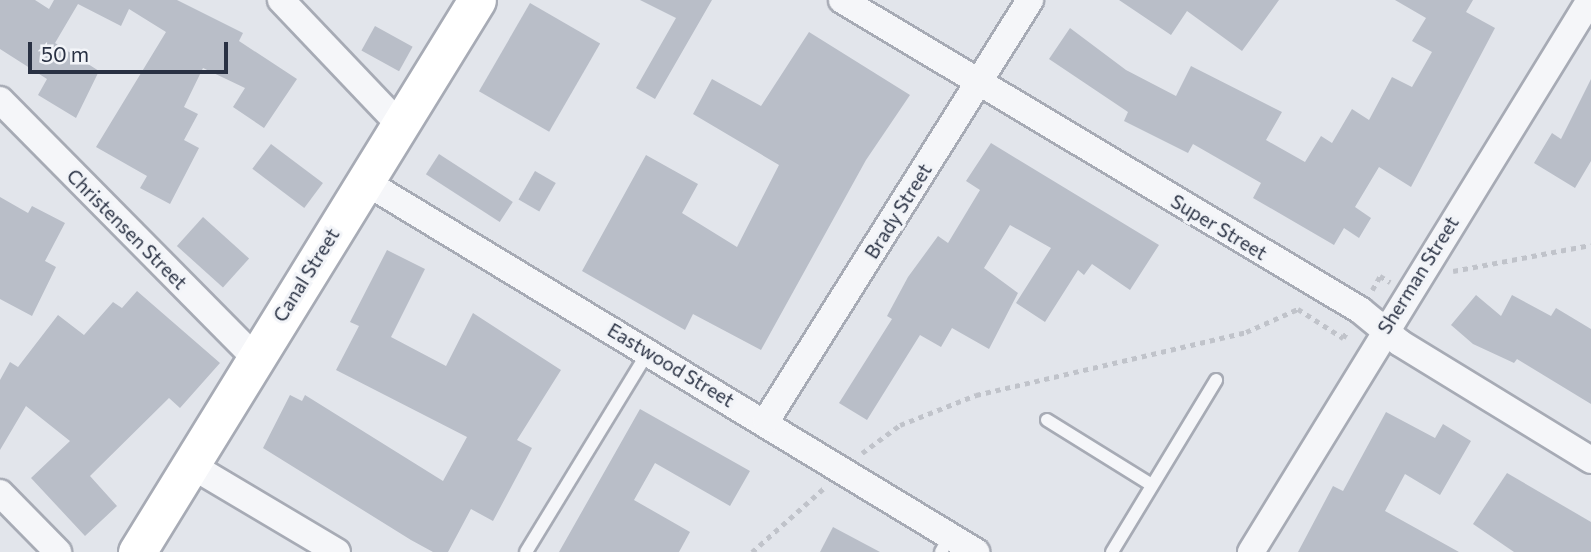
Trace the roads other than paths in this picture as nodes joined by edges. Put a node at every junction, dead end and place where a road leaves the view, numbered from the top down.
1 (281, 0) edge
2 (477, 0) edge
3 (842, 0) edge
4 (1030, 0) edge
5 (1590, 0) edge
6 (978, 85) junction
7 (0, 100) edge
8 (400, 124) junction
9 (364, 181) junction
10 (1385, 327) junction
11 (648, 351) junction
12 (255, 358) junction
13 (1216, 380) dead end
14 (1047, 420) dead end
15 (766, 421) junction
16 (1591, 460) edge
17 (189, 464) junction
18 (1153, 485) junction
19 (0, 493) edge
20 (946, 544) edge
21 (58, 552) edge
22 (137, 552) edge
23 (337, 552) edge
24 (526, 552) edge
25 (976, 552) edge
26 (1112, 552) edge
27 (1251, 552) edge

1 - 8 street
2 - 8 street, Canal Street
3 - 6 street, Super Street
4 - 6 street, Brady Street
5 - 10 street, Sherman Street
6 - 10 street, Super Street
6 - 15 street, Brady Street
7 - 12 street, Christensen Street
8 - 9 street, Canal Street
9 - 11 street, Eastwood Street
9 - 12 street, Canal Street
10 - 16 street, Super Street
10 - 27 street, Sherman Street
11 - 15 street, Eastwood Street
11 - 24 lane
12 - 17 street, Canal Street
13 - 18 lane
14 - 18 lane
15 - 20 street, Eastwood Street
17 - 22 street, Canal Street
17 - 23 street
18 - 26 lane
19 - 21 street
20 - 25 street, Eastwood Street

